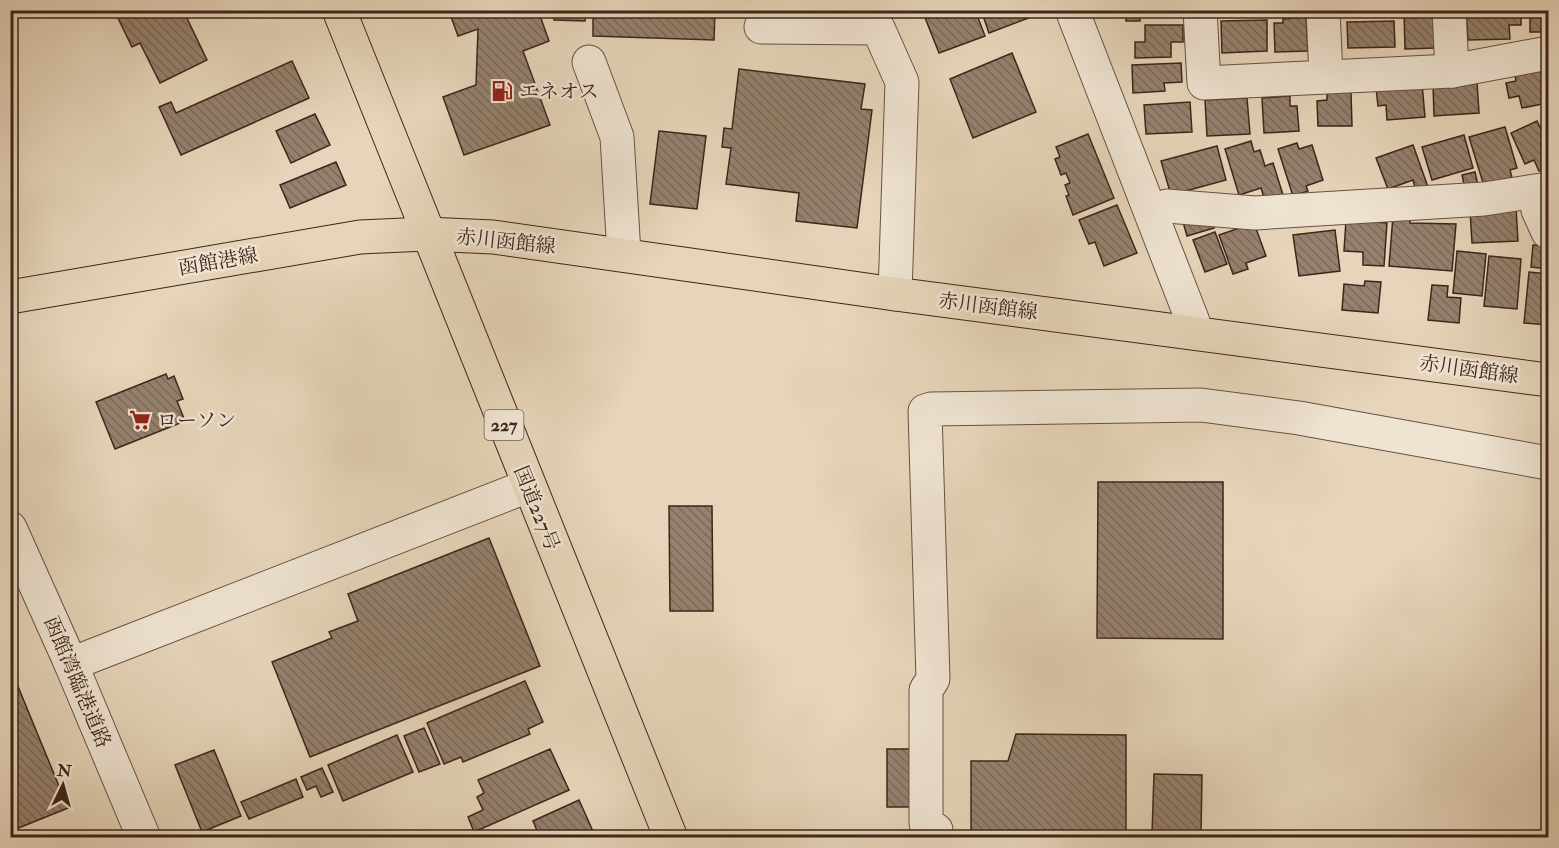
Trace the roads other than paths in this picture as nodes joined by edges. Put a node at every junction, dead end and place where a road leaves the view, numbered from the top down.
1 (339, 10) edge
2 (1072, 10) edge
3 (1200, 10) edge
4 (1323, 10) edge
5 (1449, 10) edge
6 (761, 27) dead end
7 (1548, 53) edge
8 (588, 62) dead end
9 (1452, 71) junction
10 (1326, 76) junction
11 (1542, 190) edge
12 (1167, 206) dead end
13 (1548, 232) edge
14 (426, 234) junction
15 (624, 254) junction
16 (895, 294) junction
17 (10, 297) edge
18 (1197, 332) junction
19 (1548, 380) edge
20 (1548, 464) edge
21 (528, 486) junction
22 (10, 528) edge
23 (71, 664) junction
24 (144, 837) edge
25 (671, 837) edge
26 (936, 837) edge

1 - 14 main road, 国道227号 / 227
2 - 18 street
3 - 10 street
4 - 10 street
5 - 9 street
6 - 16 street
7 - 9 street
8 - 15 street
9 - 10 street
11 - 12 street
11 - 13 street
14 - 15 main road, 赤川函館線
14 - 17 main road, 函館港線
14 - 21 main road, 国道227号 / 227
15 - 16 main road, 赤川函館線
16 - 18 main road, 赤川函館線
18 - 19 main road, 赤川函館線
20 - 26 street
21 - 23 street
21 - 25 main road, 国道227号 / 227
22 - 23 street, 函館湾臨港道路
23 - 24 street, 函館湾臨港道路

